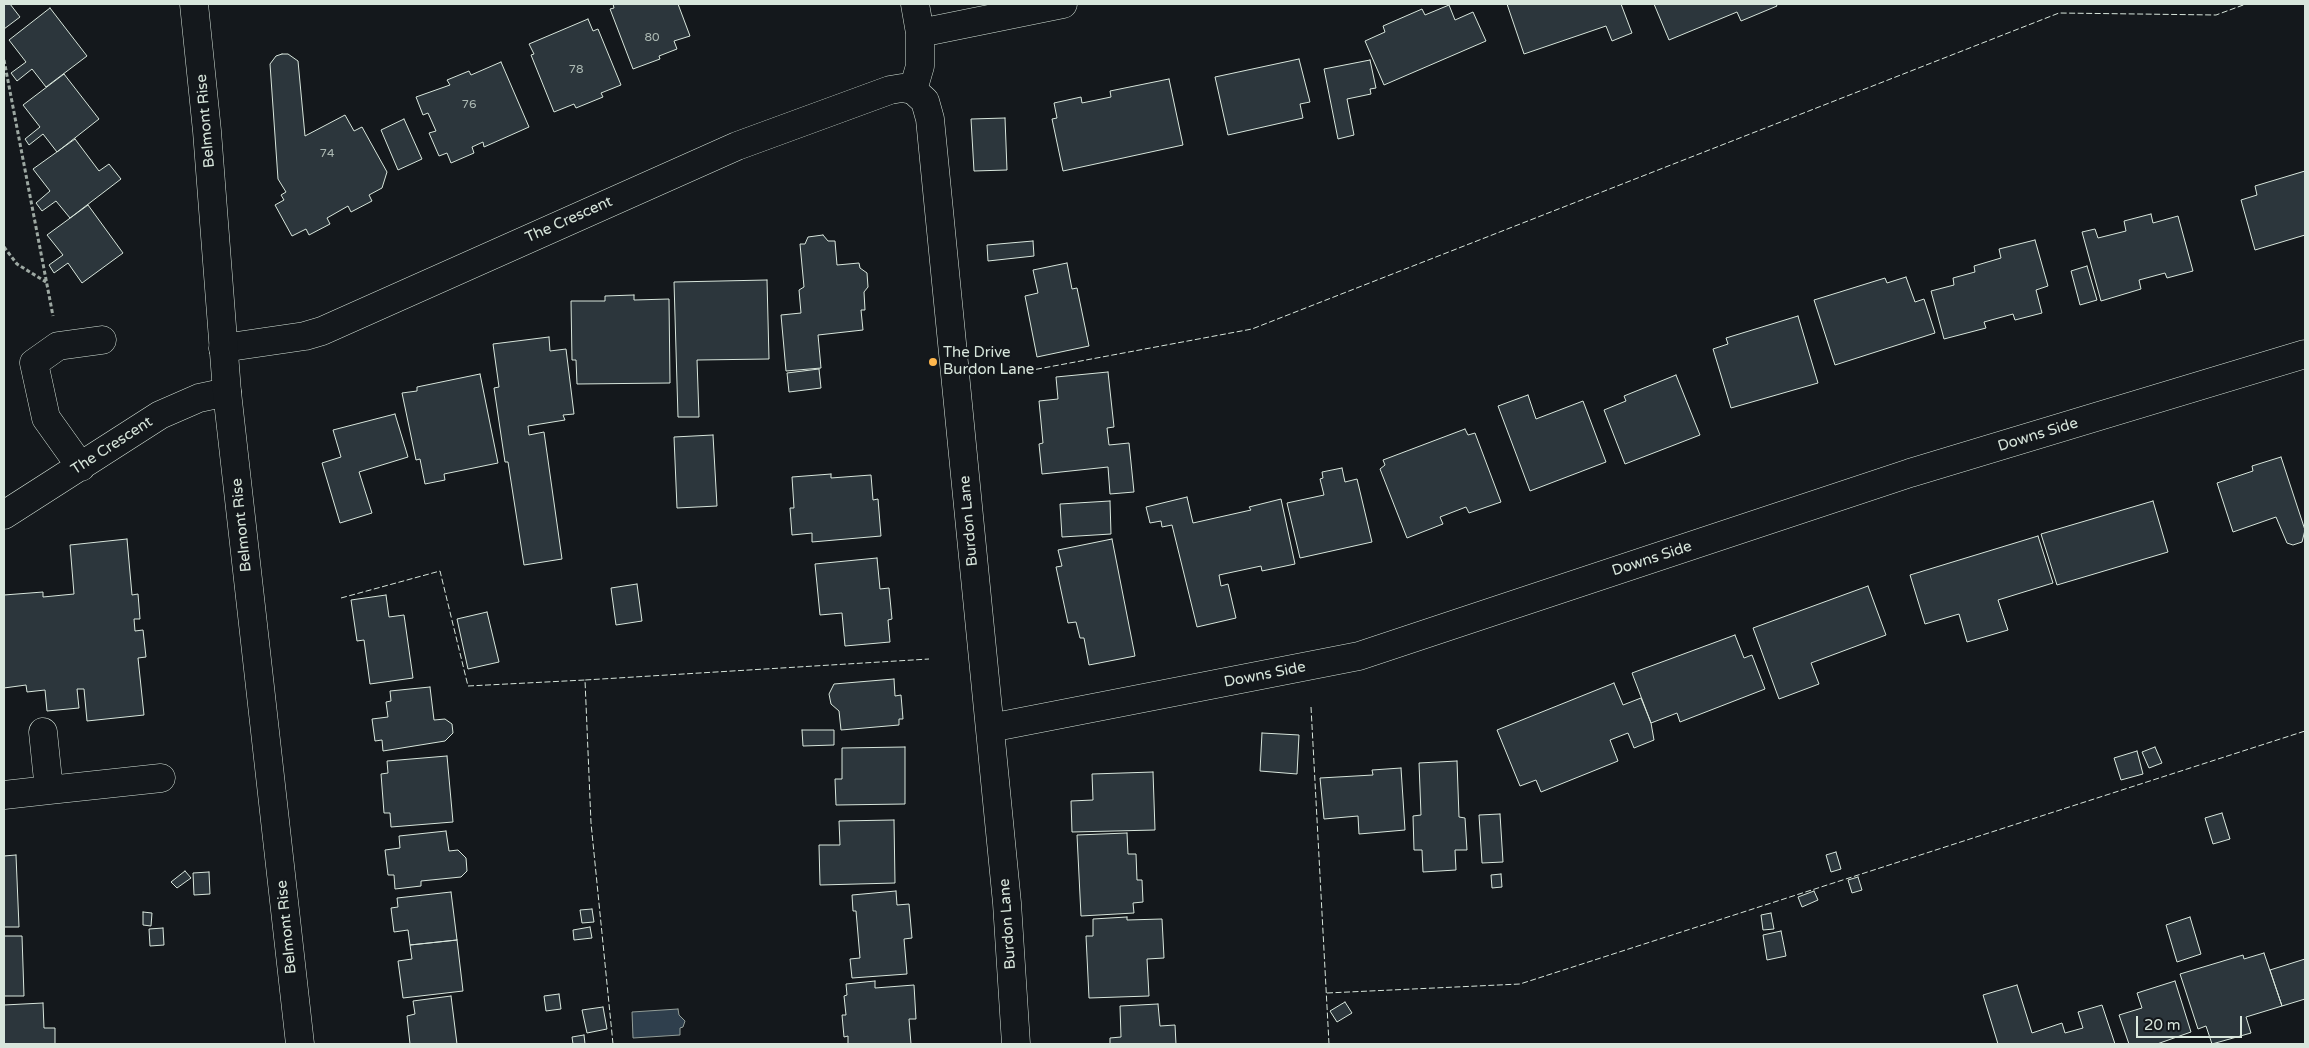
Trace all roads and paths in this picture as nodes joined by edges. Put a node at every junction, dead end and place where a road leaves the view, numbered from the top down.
1 (194, 4) edge
2 (914, 4) edge
3 (1063, 4) edge
4 (920, 33) junction
5 (4, 60) edge
6 (913, 90) junction
7 (4, 247) edge
8 (102, 340) dead end
9 (223, 348) junction
10 (2305, 354) edge
11 (227, 392) junction
12 (81, 467) junction
13 (4, 515) edge
14 (990, 728) junction
15 (42, 732) dead end
16 (161, 778) dead end
17 (49, 790) junction
18 (4, 795) edge
19 (300, 1044) edge
20 (1016, 1044) edge

1 - 9 main road, Belmont Rise
2 - 4 main road
3 - 4 main road
4 - 6 main road
5 - 7 path
6 - 9 main road, The Crescent
6 - 14 main road, Burdon Lane
8 - 12 main road
9 - 11 main road, Belmont Rise
10 - 14 main road, Downs Side
11 - 12 main road, The Crescent
11 - 19 main road, Belmont Rise
12 - 13 main road, The Crescent
14 - 20 main road, Burdon Lane
15 - 17 main road
16 - 17 main road
17 - 18 main road

